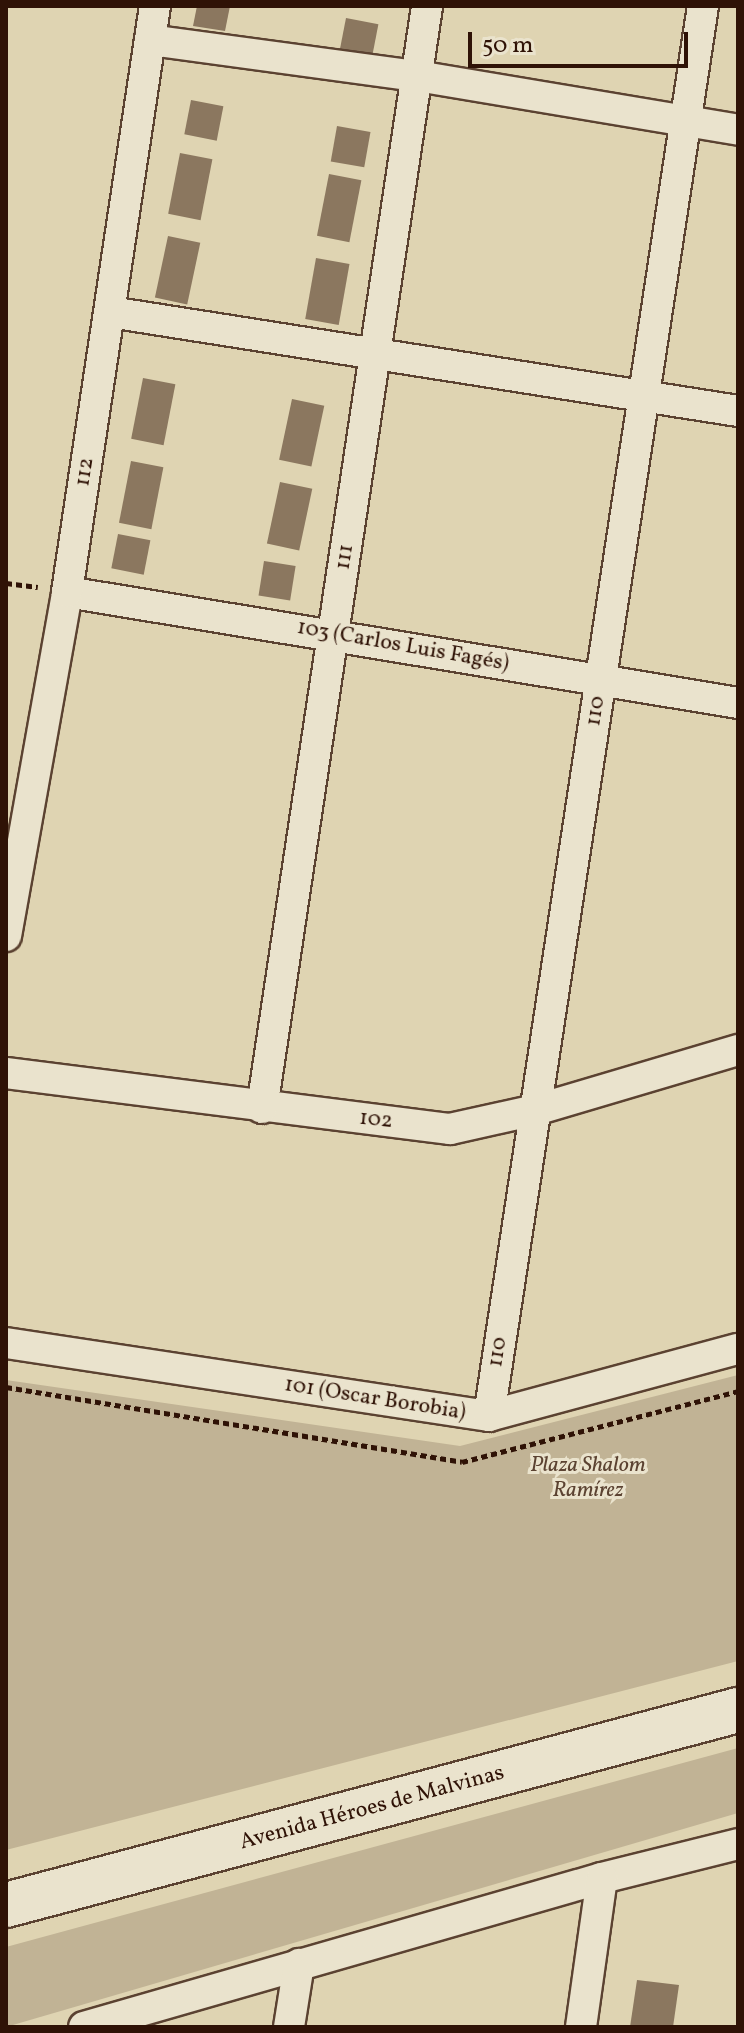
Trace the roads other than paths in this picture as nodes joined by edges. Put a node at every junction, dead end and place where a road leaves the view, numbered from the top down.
1 (155, 6) edge
2 (427, 6) edge
3 (703, 6) edge
4 (150, 40) junction
5 (417, 76) junction
6 (685, 121) junction
7 (738, 130) edge
8 (110, 312) junction
9 (375, 353) junction
10 (643, 396) junction
11 (738, 411) edge
12 (67, 592) junction
13 (333, 634) junction
14 (600, 680) junction
15 (738, 703) edge
16 (6, 936) edge
17 (738, 1050) edge
18 (6, 1073) edge
19 (262, 1108) junction
20 (535, 1110) junction
21 (6, 1343) edge
22 (738, 1349) edge
23 (489, 1416) junction
24 (738, 1710) edge
25 (738, 1844) edge
26 (602, 1878) junction
27 (6, 1905) edge
28 (299, 1964) junction
29 (84, 2027) edge
30 (289, 2027) edge
31 (581, 2027) edge

1 - 4 street, 112
2 - 5 street, 111
3 - 6 street, 110
4 - 5 street
4 - 8 street, 112
5 - 6 street
5 - 9 street, 111
6 - 7 street
6 - 10 street, 110
8 - 9 street
8 - 12 street, 112
9 - 10 street
9 - 13 street, 111
10 - 11 street
10 - 14 street, 110
12 - 13 street, 103 (Carlos Luis Fagés)
12 - 16 street, 112
13 - 14 street, 103 (Carlos Luis Fagés)
13 - 19 street, 111
14 - 15 street, 103 (Carlos Luis Fagés)
14 - 20 street, 110
17 - 20 street, 102
18 - 19 street, 102
19 - 20 street, 102
20 - 23 street, 110
21 - 23 street, 101 (Oscar Borobia)
22 - 23 street, 101 (Oscar Borobia)
24 - 27 main road, Avenida Héroes de Malvinas
25 - 26 street
26 - 28 street
26 - 31 street
28 - 29 street
28 - 30 street

